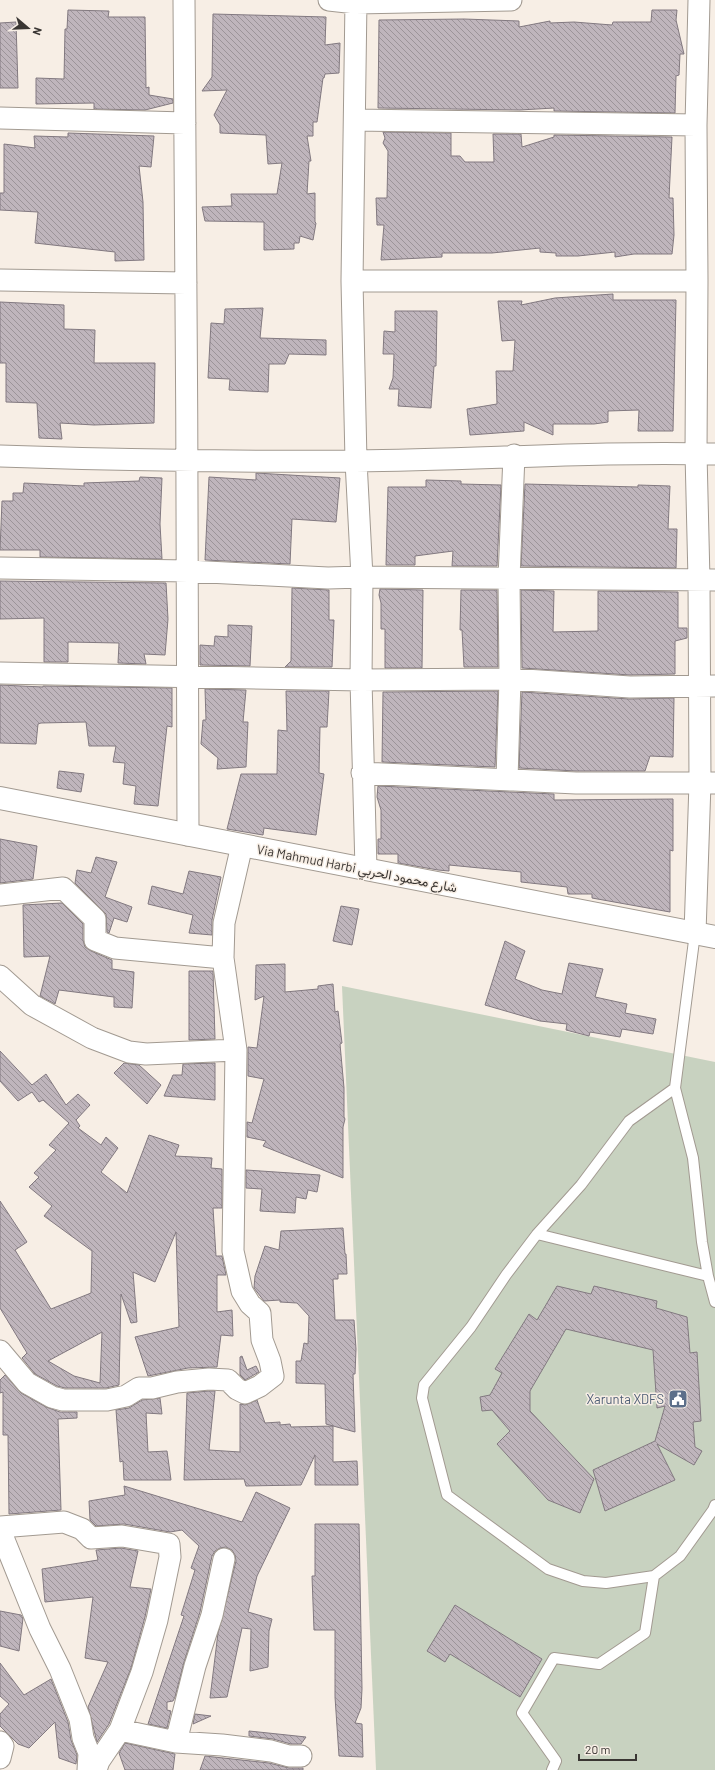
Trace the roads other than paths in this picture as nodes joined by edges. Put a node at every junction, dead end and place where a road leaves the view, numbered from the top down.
1 (184, 0) edge
2 (329, 0) edge
3 (511, 0) edge
4 (699, 0) edge
5 (356, 1) edge
6 (0, 118) edge
7 (355, 120) junction
8 (185, 123) junction
9 (696, 125) junction
10 (0, 280) edge
11 (352, 281) junction
12 (697, 281) junction
13 (186, 283) junction
14 (705, 453) edge
15 (514, 455) junction
16 (0, 456) edge
17 (186, 460) junction
18 (356, 461) junction
19 (0, 568) edge
20 (188, 571) junction
21 (362, 577) junction
22 (509, 578) junction
23 (707, 580) edge
24 (0, 673) edge
25 (188, 677) junction
26 (510, 678) junction
27 (361, 680) junction
28 (707, 686) edge
29 (362, 773) junction
30 (507, 780) junction
31 (708, 783) edge
32 (0, 798) edge
33 (188, 835) junction
34 (242, 845) junction
35 (366, 869) junction
36 (0, 895) edge
37 (705, 935) edge
38 (223, 958) junction
39 (0, 977) edge
40 (236, 1050) junction
41 (675, 1088) junction
42 (537, 1234) junction
43 (708, 1276) junction
44 (715, 1302) edge
45 (0, 1351) edge
46 (715, 1505) edge
47 (0, 1527) edge
48 (0, 1530) edge
49 (224, 1559) dead end
50 (654, 1576) junction
51 (120, 1730) junction
52 (0, 1742) edge
53 (176, 1742) junction
54 (301, 1756) dead end
55 (0, 1758) edge
56 (88, 1770) edge
57 (96, 1770) edge
58 (552, 1770) edge

1 - 8 street
2 - 5 street
3 - 5 street
4 - 9 street
5 - 7 street
6 - 8 street
7 - 9 street
7 - 11 street
8 - 13 street
9 - 12 street
10 - 13 street
11 - 12 street
11 - 18 street
12 - 14 street
13 - 17 street
14 - 15 street
14 - 23 street
15 - 18 street
15 - 22 street
16 - 17 street
17 - 18 street
17 - 20 street
18 - 21 street
19 - 20 street
20 - 21 street
20 - 25 street
21 - 22 street
21 - 27 street
22 - 23 street
22 - 26 street
23 - 28 street
24 - 25 street
25 - 27 street
25 - 33 street
26 - 27 street
26 - 28 street
26 - 30 street
27 - 29 street
28 - 31 street
29 - 30 street
29 - 35 street
30 - 31 street
31 - 37 street
32 - 33 street, Via Mahmud Harbi شارع محمود الحربي
33 - 34 street, Via Mahmud Harbi شارع محمود الحربي
34 - 35 street, Via Mahmud Harbi شارع محمود الحربي
34 - 38 street
35 - 37 street, Via Mahmud Harbi شارع محمود الحربي
36 - 38 street
37 - 41 lane
38 - 40 street
39 - 40 street
40 - 45 street
41 - 42 lane
41 - 43 lane
42 - 43 lane
42 - 50 lane
43 - 44 lane
46 - 50 lane
47 - 51 street
48 - 56 street
49 - 53 street
50 - 58 lane
51 - 53 street
51 - 57 street
52 - 55 street
53 - 54 street

